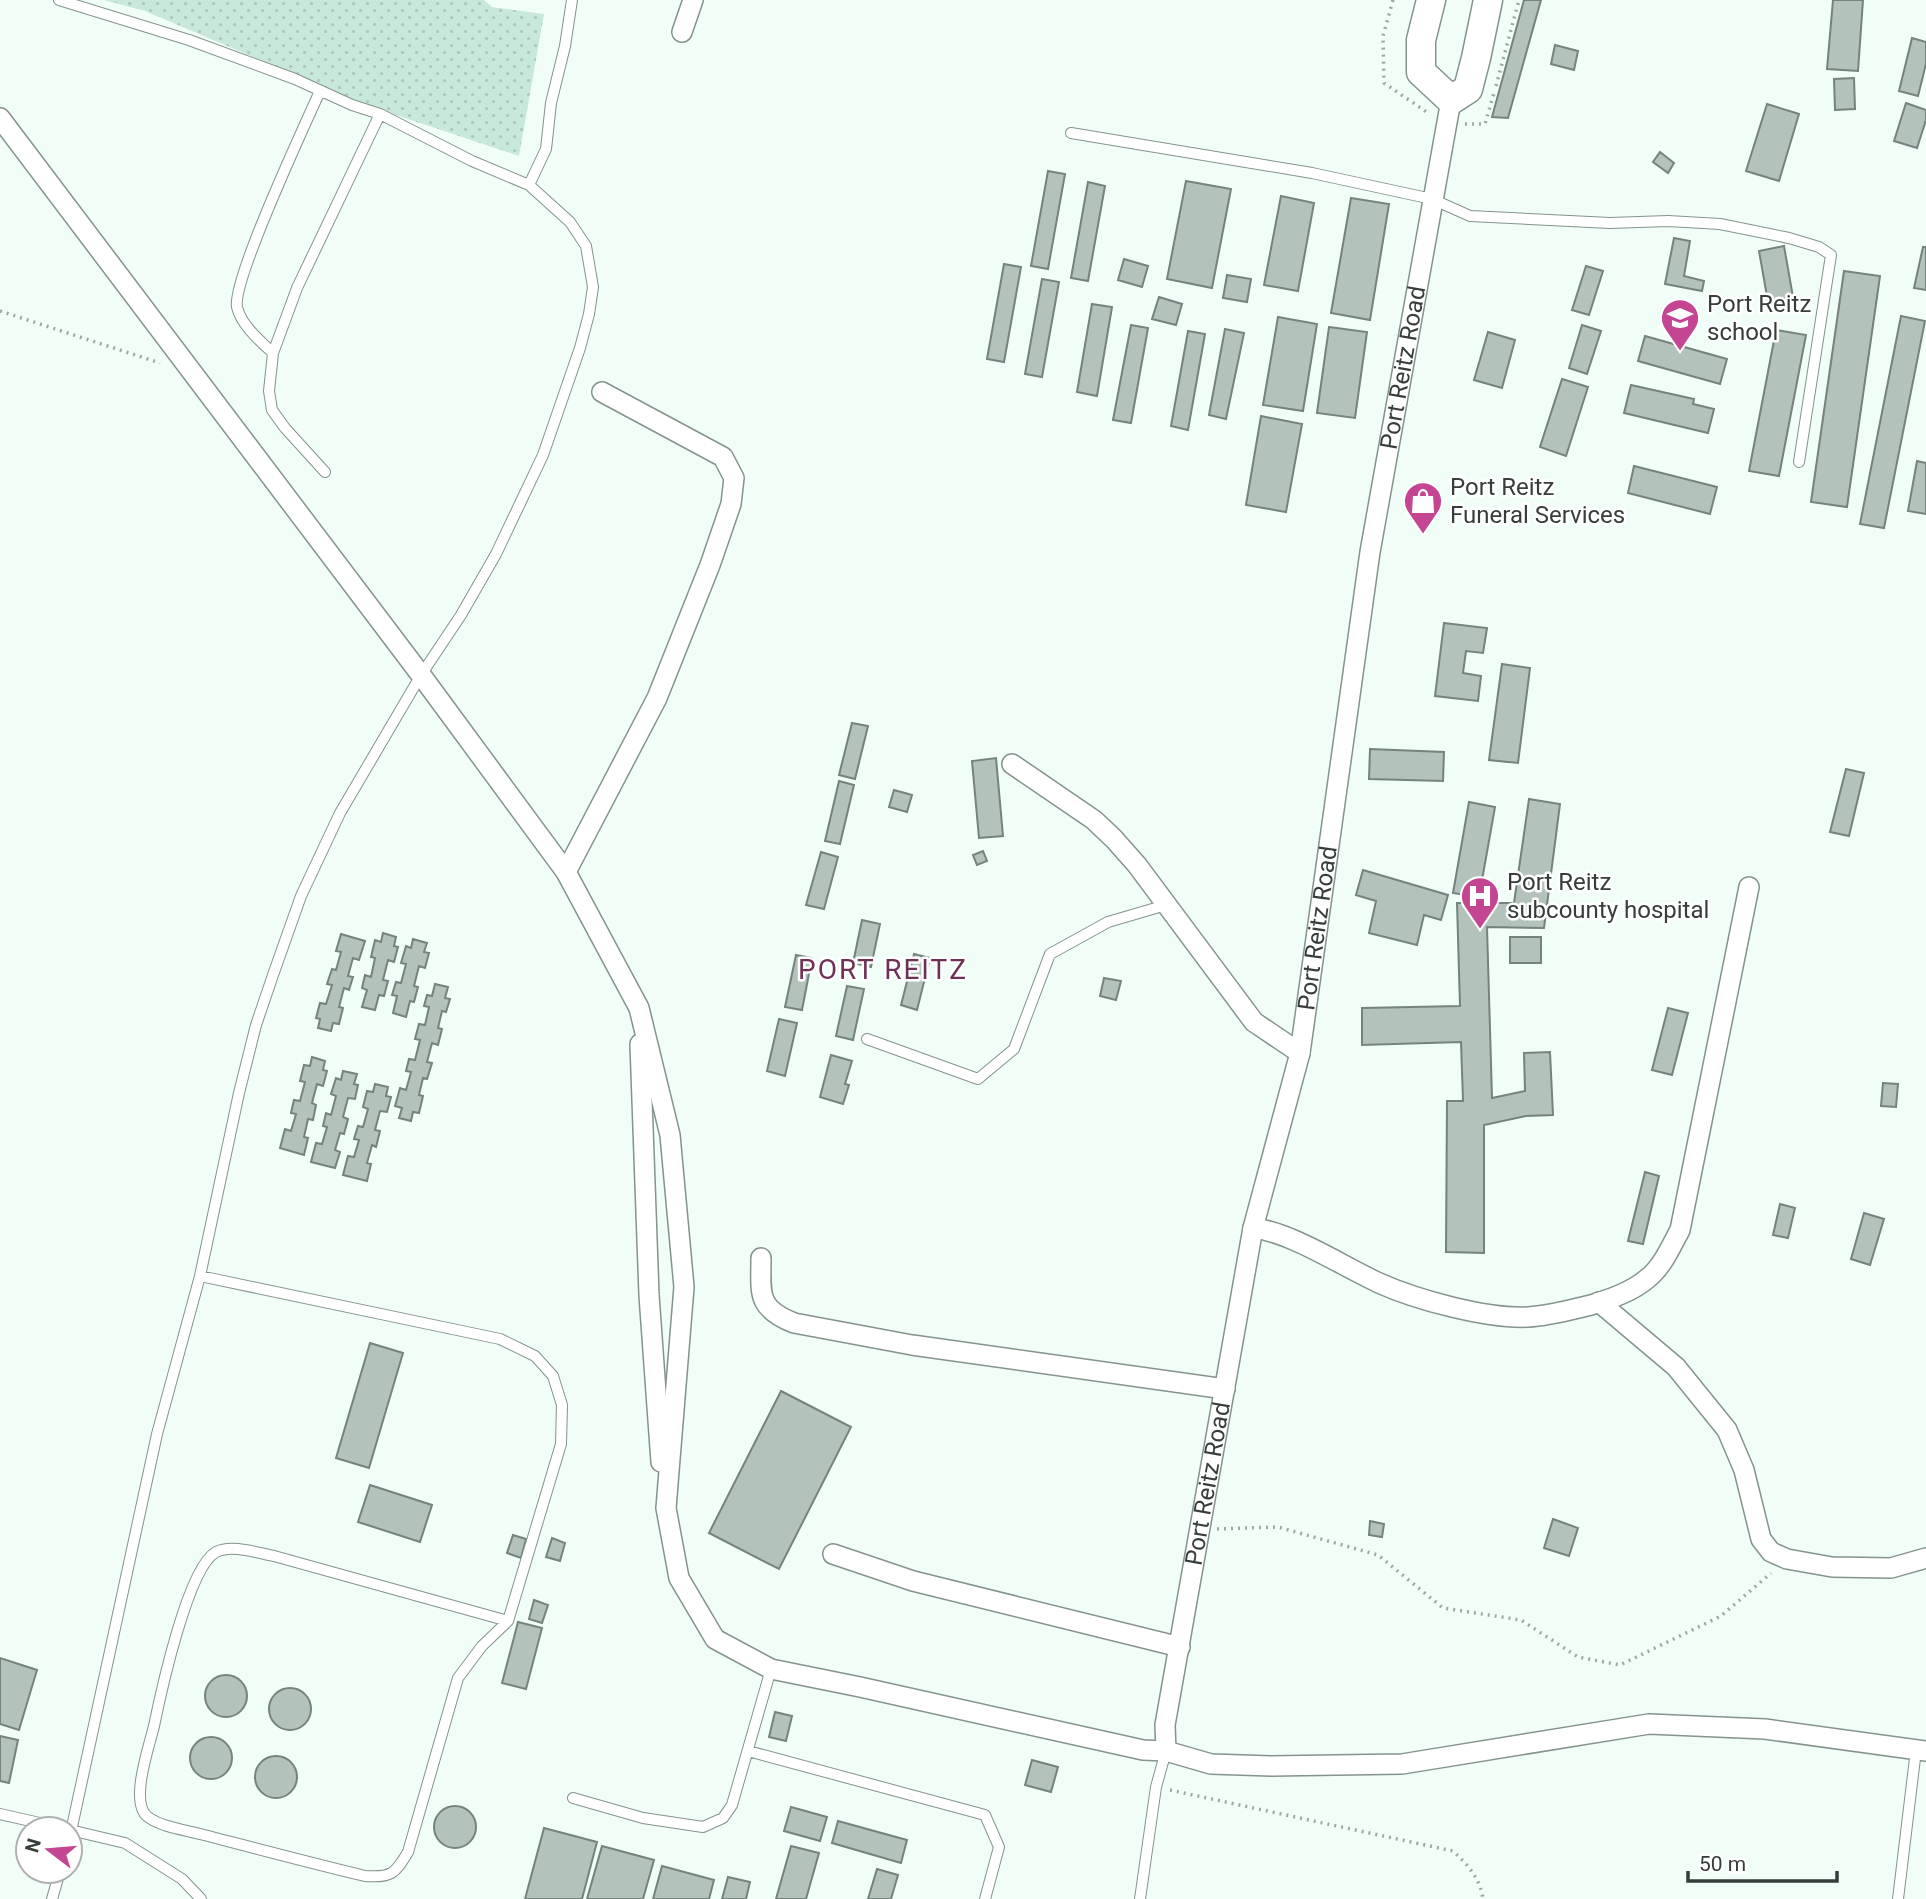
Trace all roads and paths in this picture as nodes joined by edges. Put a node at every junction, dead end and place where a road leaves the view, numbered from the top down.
1 (59, 0) edge
2 (572, 0) edge
3 (693, 0) edge
4 (1431, 0) edge
5 (1488, 0) edge
6 (682, 32) dead end
7 (320, 91) junction
8 (1451, 100) junction
9 (380, 114) junction
10 (0, 118) edge
11 (1071, 133) dead end
12 (529, 185) junction
13 (1432, 199) junction
14 (0, 311) edge
15 (274, 353) junction
16 (187, 365) junction
17 (602, 393) dead end
18 (1800, 463) dead end
19 (325, 472) dead end
20 (421, 675) junction
21 (1012, 764) dead end
22 (566, 873) junction
23 (1749, 887) dead end
24 (1166, 905) junction
25 (639, 1008) junction
26 (867, 1040) dead end
27 (1300, 1053) junction
28 (1253, 1228) junction
29 (761, 1258) dead end
30 (200, 1276) junction
31 (1599, 1302) junction
32 (1225, 1389) junction
33 (666, 1508) junction
34 (1201, 1527) junction
35 (833, 1553) dead end
36 (1926, 1558) edge
37 (1787, 1559) junction
38 (508, 1621) junction
39 (1180, 1647) junction
40 (771, 1669) junction
41 (748, 1751) junction
42 (1166, 1751) junction
43 (1921, 1751) edge
44 (1156, 1787) junction
45 (572, 1798) dead end
46 (73, 1815) edge
47 (84, 1834) edge
48 (201, 1899) edge
49 (985, 1899) edge
50 (1140, 1899) edge
51 (1483, 1899) edge
52 (1898, 1899) edge

1 - 7 lane
2 - 12 lane
3 - 6 street
4 - 8 main road
5 - 8 main road, Port Reitz Road
7 - 9 lane
7 - 15 lane
8 - 13 street, Port Reitz Road
9 - 12 lane
9 - 15 lane
10 - 16 street
11 - 13 lane
12 - 20 lane
13 - 18 lane
13 - 27 street, Port Reitz Road
14 - 16 path
15 - 19 lane
16 - 20 street
17 - 22 street
20 - 22 street
20 - 30 lane
21 - 24 street
22 - 25 street
23 - 31 street
24 - 26 lane
24 - 27 street
25 - 33 street
25 - 33 street
27 - 28 street, Port Reitz Road
28 - 31 street
28 - 32 street, Port Reitz Road
29 - 32 street
30 - 38 lane
30 - 46 lane
31 - 37 street
32 - 34 street, Port Reitz Road
33 - 40 street
34 - 37 path
34 - 39 street, Port Reitz Road
35 - 39 street
36 - 37 street
38 - 38 lane
39 - 42 street, Port Reitz Road
40 - 41 lane
40 - 42 street
41 - 45 lane
41 - 49 lane
42 - 43 street
42 - 44 lane
43 - 52 lane
44 - 50 lane
44 - 51 path
47 - 48 lane

